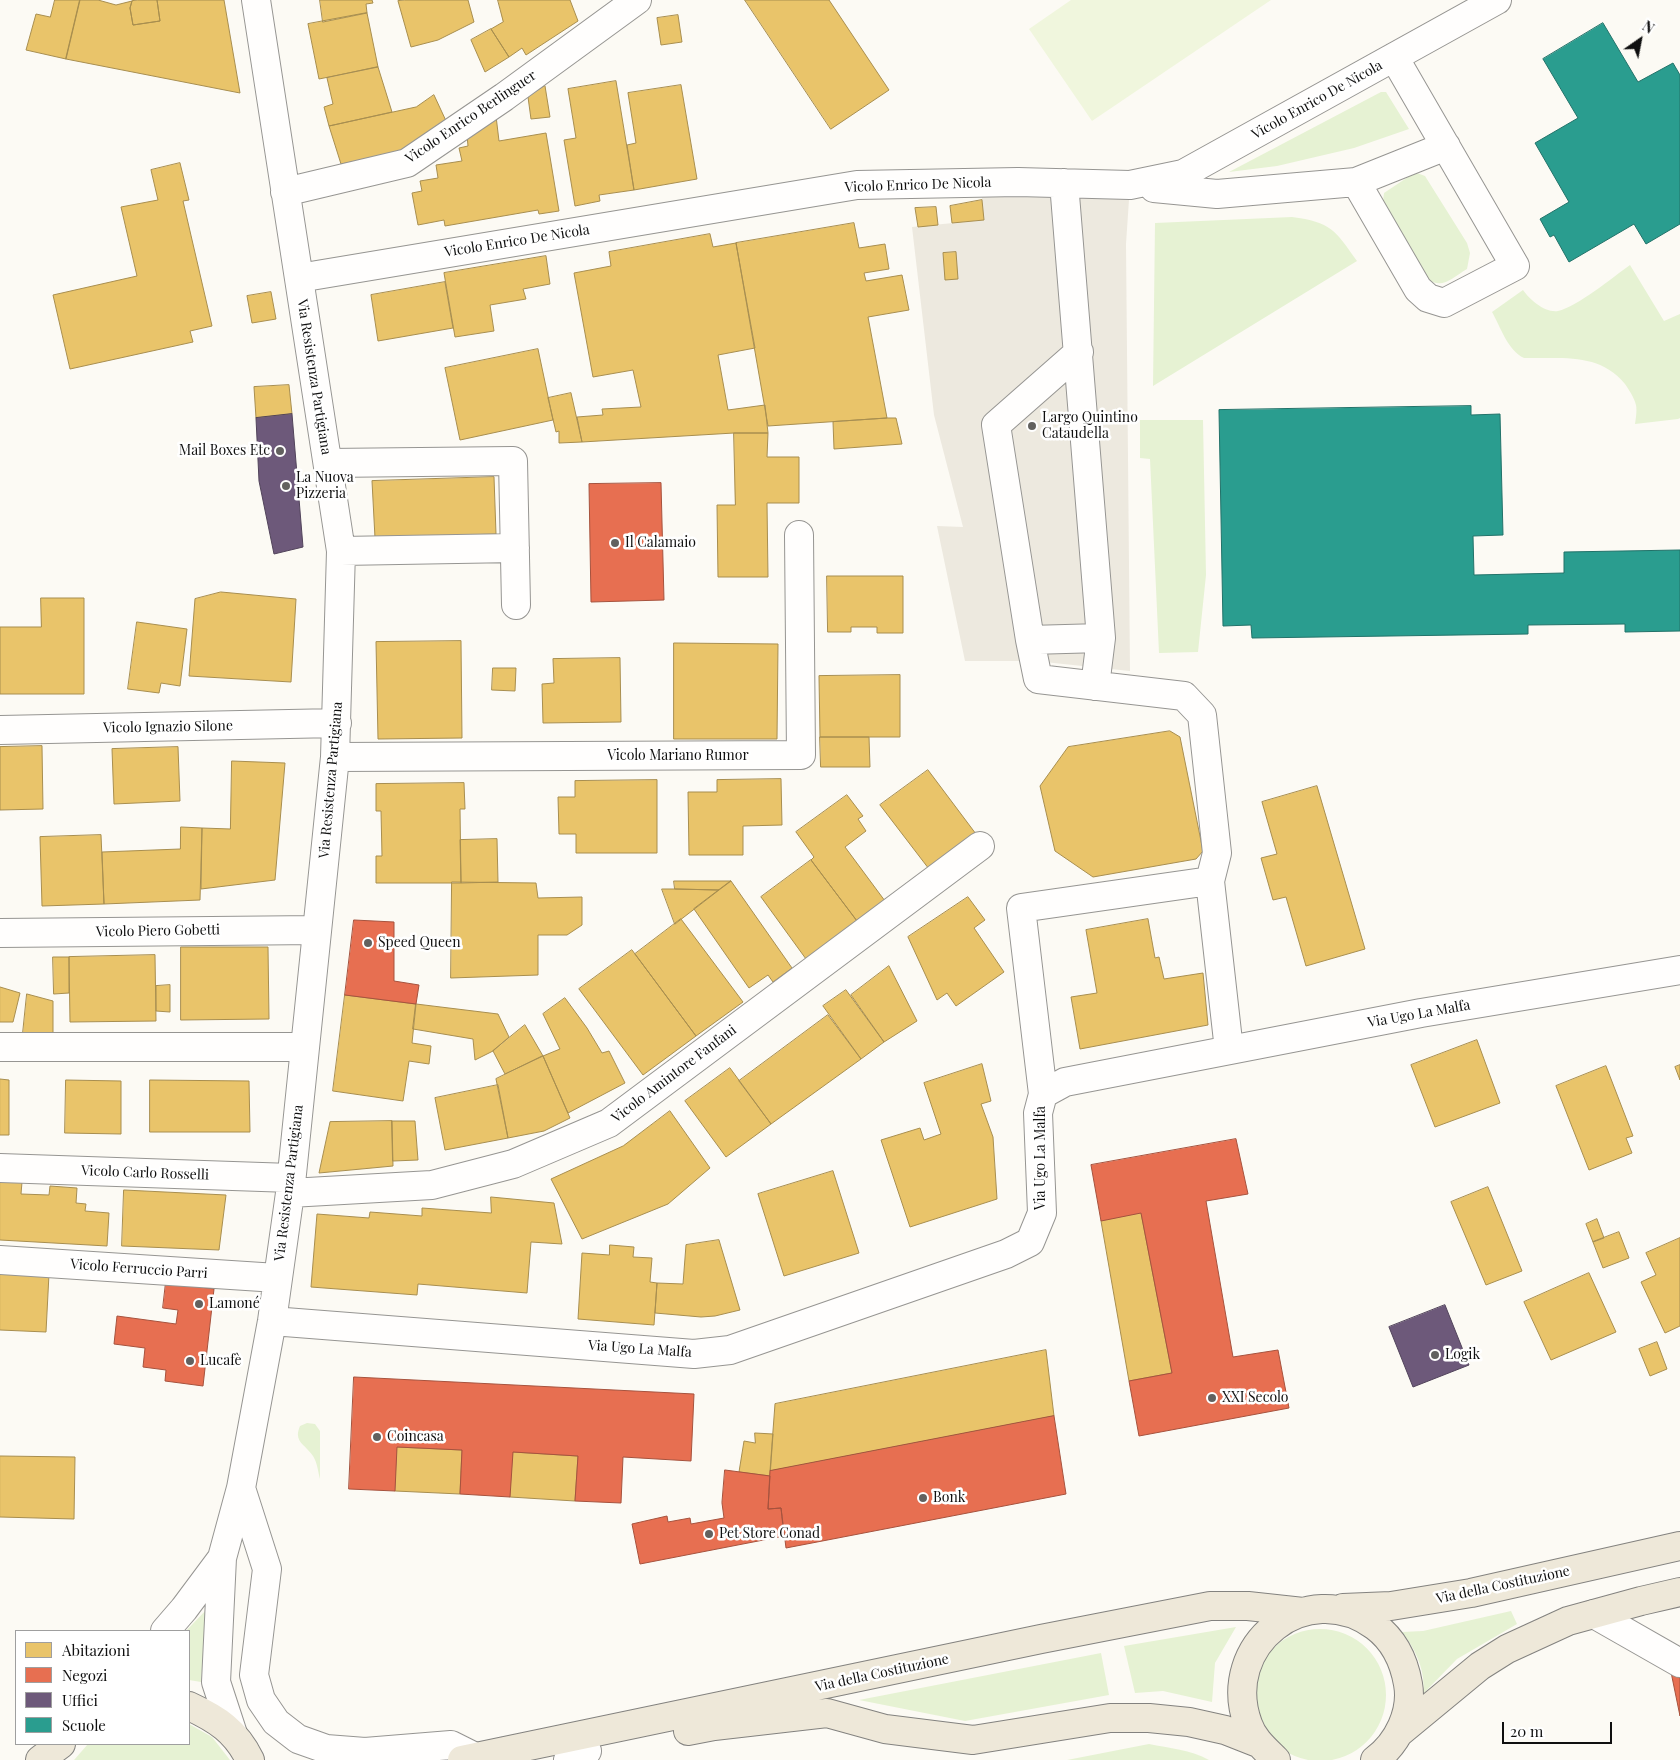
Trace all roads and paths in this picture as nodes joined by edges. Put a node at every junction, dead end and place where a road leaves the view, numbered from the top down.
1 (256, 0) edge
2 (638, 0) edge
3 (1497, 0) edge
4 (1394, 57) junction
5 (1446, 146) junction
6 (1356, 182) junction
7 (1064, 183) junction
8 (1130, 185) junction
9 (285, 192) junction
10 (299, 278) junction
11 (1079, 352) junction
12 (328, 464) junction
13 (799, 535) dead end
14 (515, 548) junction
15 (341, 550) junction
16 (516, 605) dead end
17 (1101, 638) junction
18 (1030, 640) junction
19 (1095, 686) junction
20 (337, 723) junction
21 (0, 730) edge
22 (335, 757) junction
23 (980, 846) dead end
24 (1210, 881) junction
25 (317, 930) junction
26 (0, 933) edge
27 (1680, 970) edge
28 (0, 1047) edge
29 (305, 1048) junction
30 (1229, 1050) junction
31 (1043, 1094) junction
32 (0, 1168) edge
33 (290, 1185) junction
34 (0, 1260) edge
35 (277, 1278) junction
36 (272, 1321) junction
37 (241, 1488) junction
38 (1680, 1546) edge
39 (222, 1558) junction
40 (1680, 1592) edge
41 (1313, 1611) junction
42 (1594, 1614) junction
43 (166, 1630) edge
44 (1680, 1663) edge
45 (190, 1706) edge
46 (62, 1745) edge
47 (62, 1745) edge
48 (1389, 1749) edge
49 (248, 1751) edge
50 (1267, 1752) edge
51 (577, 1755) edge
52 (469, 1759) edge
53 (40, 1760) edge
54 (55, 1760) edge
55 (544, 1760) edge

1 - 9 street, Via Resistenza Partigiana
2 - 9 street, Vicolo Enrico Berlinguer
3 - 4 street, Vicolo Enrico De Nicola
4 - 5 street
4 - 8 street, Vicolo Enrico De Nicola
5 - 6 street
5 - 6 street
6 - 8 street
7 - 8 street, Vicolo Enrico De Nicola
7 - 10 street, Vicolo Enrico De Nicola
7 - 11 street
9 - 10 street, Via Resistenza Partigiana
10 - 12 street, Via Resistenza Partigiana
11 - 17 street
11 - 18 street
12 - 14 street
12 - 15 street, Via Resistenza Partigiana
13 - 22 street, Vicolo Mariano Rumor
14 - 15 street
14 - 16 street
15 - 20 street, Via Resistenza Partigiana
17 - 18 street
17 - 19 street
18 - 19 street
19 - 24 street
20 - 21 street, Vicolo Ignazio Silone
20 - 22 street, Via Resistenza Partigiana
22 - 25 street, Via Resistenza Partigiana
23 - 33 street, Vicolo Amintore Fanfani
24 - 30 street
24 - 31 street
25 - 26 street, Vicolo Piero Gobetti
25 - 29 street, Via Resistenza Partigiana
27 - 30 street, Via Ugo La Malfa
28 - 29 street
29 - 33 street, Via Resistenza Partigiana
30 - 31 street, Via Ugo La Malfa
31 - 36 street, Via Ugo La Malfa
32 - 33 street, Vicolo Carlo Rosselli
33 - 35 street, Via Resistenza Partigiana
34 - 35 street, Vicolo Ferruccio Parri
35 - 36 street, Via Resistenza Partigiana
36 - 37 street, Via Resistenza Partigiana
37 - 39 street, Via Resistenza Partigiana
37 - 52 street
38 - 41 main road, Via della Costituzione
39 - 43 street
39 - 49 street
40 - 42 main road
41 - 48 main road
41 - 50 main road
41 - 52 main road, Via della Costituzione
42 - 44 street
42 - 48 main road
45 - 49 main road
46 - 53 main road
47 - 54 main road
50 - 51 main road, Via della Costituzione
51 - 55 main road, Via della Costituzione

